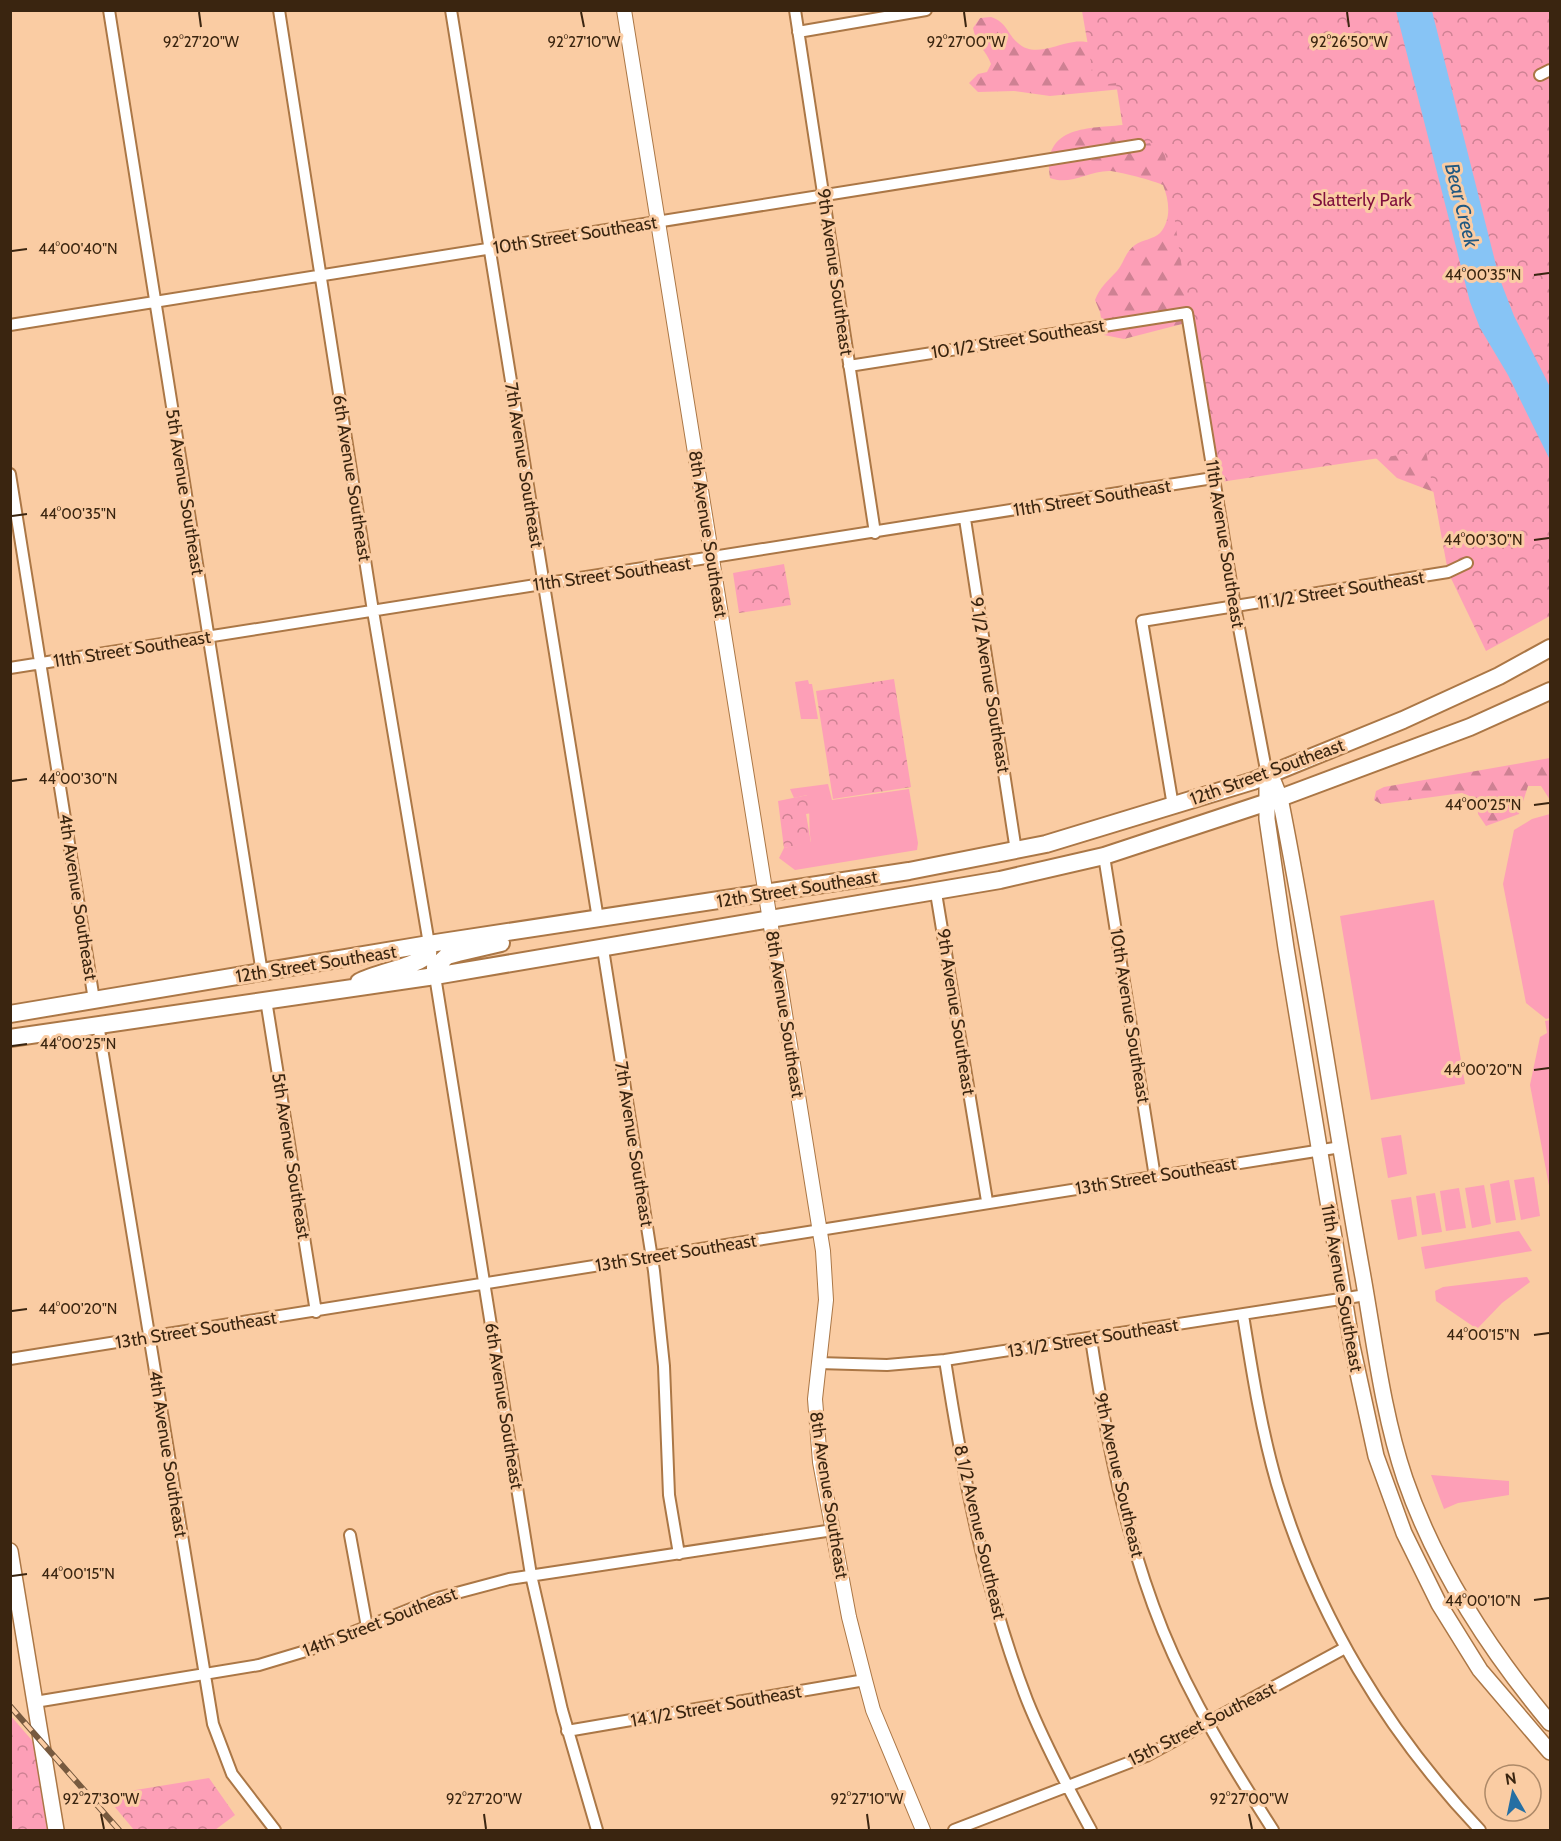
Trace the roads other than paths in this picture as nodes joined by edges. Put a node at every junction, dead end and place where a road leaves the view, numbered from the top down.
1 (109, 10) edge
2 (279, 10) edge
3 (451, 10) edge
4 (624, 10) edge
5 (795, 10) edge
6 (926, 10) edge
7 (798, 32) junction
8 (1139, 145) dead end
9 (824, 194) junction
10 (657, 221) junction
11 (489, 249) junction
12 (320, 277) junction
13 (156, 303) junction
14 (1187, 313) joint
15 (10, 325) edge
16 (849, 366) junction
17 (10, 474) edge
18 (1213, 478) junction
19 (965, 519) junction
20 (875, 533) junction
21 (712, 559) junction
22 (1467, 563) dead end
23 (544, 584) junction
24 (1235, 607) junction
25 (373, 611) junction
26 (207, 638) junction
27 (1551, 648) edge
28 (41, 664) junction
29 (10, 668) edge
30 (1551, 691) edge
31 (1267, 775) junction
32 (1273, 800) junction
33 (1173, 806) junction
34 (1016, 850) junction
35 (1104, 856) junction
36 (936, 893) junction
37 (765, 894) junction
38 (769, 918) junction
39 (598, 919) junction
40 (521, 930) junction
41 (429, 944) junction
42 (603, 949) junction
43 (262, 973) junction
44 (435, 976) junction
45 (344, 990) junction
46 (94, 1000) junction
47 (266, 1000) junction
48 (10, 1014) edge
49 (98, 1024) junction
50 (10, 1038) edge
51 (1341, 1147) junction
52 (1319, 1151) junction
53 (1155, 1177) junction
54 (987, 1202) junction
55 (820, 1230) junction
56 (652, 1257) junction
57 (484, 1284) junction
58 (1366, 1295) junction
59 (1344, 1299) junction
60 (316, 1312) junction
61 (1243, 1314) junction
62 (149, 1336) junction
63 (1091, 1339) junction
64 (10, 1359) edge
65 (945, 1360) junction
66 (818, 1362) junction
67 (833, 1530) junction
68 (350, 1536) dead end
69 (10, 1551) edge
70 (679, 1554) junction
71 (531, 1575) junction
72 (367, 1627) junction
73 (1346, 1648) junction
74 (204, 1675) junction
75 (865, 1680) junction
76 (35, 1702) junction
77 (1551, 1723) edge
78 (1207, 1724) junction
79 (567, 1731) junction
80 (1551, 1752) edge
81 (1068, 1787) junction
82 (56, 1830) edge
83 (275, 1830) edge
84 (597, 1830) edge
85 (923, 1830) edge
86 (954, 1830) edge
87 (1091, 1830) edge
88 (1273, 1830) edge
89 (1480, 1830) edge

1 - 13 street, 5th Avenue Southeast
2 - 12 street, 6th Avenue Southeast
3 - 11 street, 7th Avenue Southeast
4 - 10 street, 8th Avenue Southeast
5 - 7 street, 9th Avenue Southeast
6 - 7 street
7 - 9 street, 9th Avenue Southeast
8 - 9 street, 10th Street Southeast
9 - 10 street, 10th Street Southeast
9 - 16 street, 9th Avenue Southeast
10 - 11 street, 10th Street Southeast
10 - 21 street, 8th Avenue Southeast
11 - 12 street, 10th Street Southeast
11 - 23 street, 7th Avenue Southeast
12 - 13 street, 10th Street Southeast
12 - 25 street, 6th Avenue Southeast
13 - 15 street, 10th Street Southeast
13 - 26 street, 5th Avenue Southeast
14 - 16 street, 10 1/2 Street Southeast
14 - 18 street, 11th Avenue Southeast
16 - 20 street, 9th Avenue Southeast
17 - 28 street, 4th Avenue Southeast
18 - 19 street, 11th Street Southeast
18 - 24 street, 11th Avenue Southeast
19 - 20 street, 11th Street Southeast
19 - 34 street, 9 1/2 Avenue Southeast
20 - 21 street, 11th Street Southeast
21 - 23 street, 11th Street Southeast
21 - 37 street, 8th Avenue Southeast
22 - 24 street, 11 1/2 Street Southeast
23 - 25 street, 11th Street Southeast
23 - 39 street, 7th Avenue Southeast
24 - 31 street, 11th Avenue Southeast
24 - 33 street, 11 1/2 Street Southeast
25 - 26 street, 11th Street Southeast
25 - 41 street, 6th Avenue Southeast
26 - 28 street, 11th Street Southeast
26 - 43 street, 5th Avenue Southeast
27 - 31 main road, 12th Street Southeast
28 - 29 street, 11th Street Southeast
28 - 46 street, 4th Avenue Southeast
30 - 32 main road, 12th Street Southeast
31 - 32 main road, 11th Avenue Southeast
31 - 33 main road, 12th Street Southeast
32 - 35 main road, 12th Street Southeast
32 - 51 main road, 11th Avenue Southeast
32 - 52 main road, 11th Avenue Southeast
33 - 34 main road, 12th Street Southeast
34 - 37 main road, 12th Street Southeast
35 - 36 main road, 12th Street Southeast
35 - 53 street, 10th Avenue Southeast
36 - 38 main road, 12th Street Southeast
36 - 54 street, 9th Avenue Southeast
37 - 38 street, 8th Avenue Southeast
37 - 39 main road, 12th Street Southeast
38 - 42 main road, 12th Street Southeast
38 - 55 street, 8th Avenue Southeast
39 - 40 main road, 12th Street Southeast
40 - 41 main road, 12th Street Southeast
40 - 44 main road
41 - 43 main road, 12th Street Southeast
41 - 45 main road
42 - 44 main road, 12th Street Southeast
42 - 56 street, 7th Avenue Southeast
43 - 46 main road, 12th Street Southeast
44 - 45 main road, 12th Street Southeast
44 - 57 street, 6th Avenue Southeast
45 - 47 main road, 12th Street Southeast
46 - 48 main road, 12th Street Southeast
47 - 49 main road, 12th Street Southeast
47 - 60 street, 5th Avenue Southeast
49 - 50 main road, 12th Street Southeast
49 - 62 street, 4th Avenue Southeast
51 - 52 street, 13th Street Southeast
51 - 58 main road, 11th Avenue Southeast
52 - 53 street, 13th Street Southeast
52 - 59 main road, 11th Avenue Southeast
53 - 54 street, 13th Street Southeast
54 - 55 street, 13th Street Southeast
55 - 56 street, 13th Street Southeast
55 - 66 street, 8th Avenue Southeast
56 - 57 street, 13th Street Southeast
56 - 70 street, 7th Avenue Southeast
57 - 60 street, 13th Street Southeast
57 - 71 street, 6th Avenue Southeast
58 - 59 street, 13 1/2 Street Southeast
58 - 77 main road, 11th Avenue Southeast
59 - 61 street, 13 1/2 Street Southeast
59 - 80 main road, 11th Avenue Southeast
60 - 62 street, 13th Street Southeast
61 - 63 street, 13 1/2 Street Southeast
61 - 73 street
62 - 64 street, 13th Street Southeast
62 - 74 street, 4th Avenue Southeast
63 - 65 street, 13 1/2 Street Southeast
63 - 78 street, 9th Avenue Southeast
65 - 66 street, 13 1/2 Street Southeast
65 - 81 street, 8 1/2 Avenue Southeast
66 - 67 street, 8th Avenue Southeast
67 - 70 street, 14th Street Southeast
67 - 75 street, 8th Avenue Southeast
68 - 72 street
69 - 76 main road
70 - 71 street, 14th Street Southeast
71 - 72 street, 14th Street Southeast
71 - 79 street, 6th Avenue Southeast
72 - 74 street, 14th Street Southeast
73 - 78 street, 15th Street Southeast
73 - 89 street
74 - 76 street, 14th Street Southeast
74 - 83 street, 4th Avenue Southeast
75 - 79 street, 14 1/2 Street Southeast
75 - 85 street, 8th Avenue Southeast
76 - 82 main road
78 - 81 street, 15th Street Southeast
78 - 88 street, 9th Avenue Southeast
79 - 84 street, 6th Avenue Southeast
81 - 86 street, 15th Street Southeast
81 - 87 street, 8 1/2 Avenue Southeast

